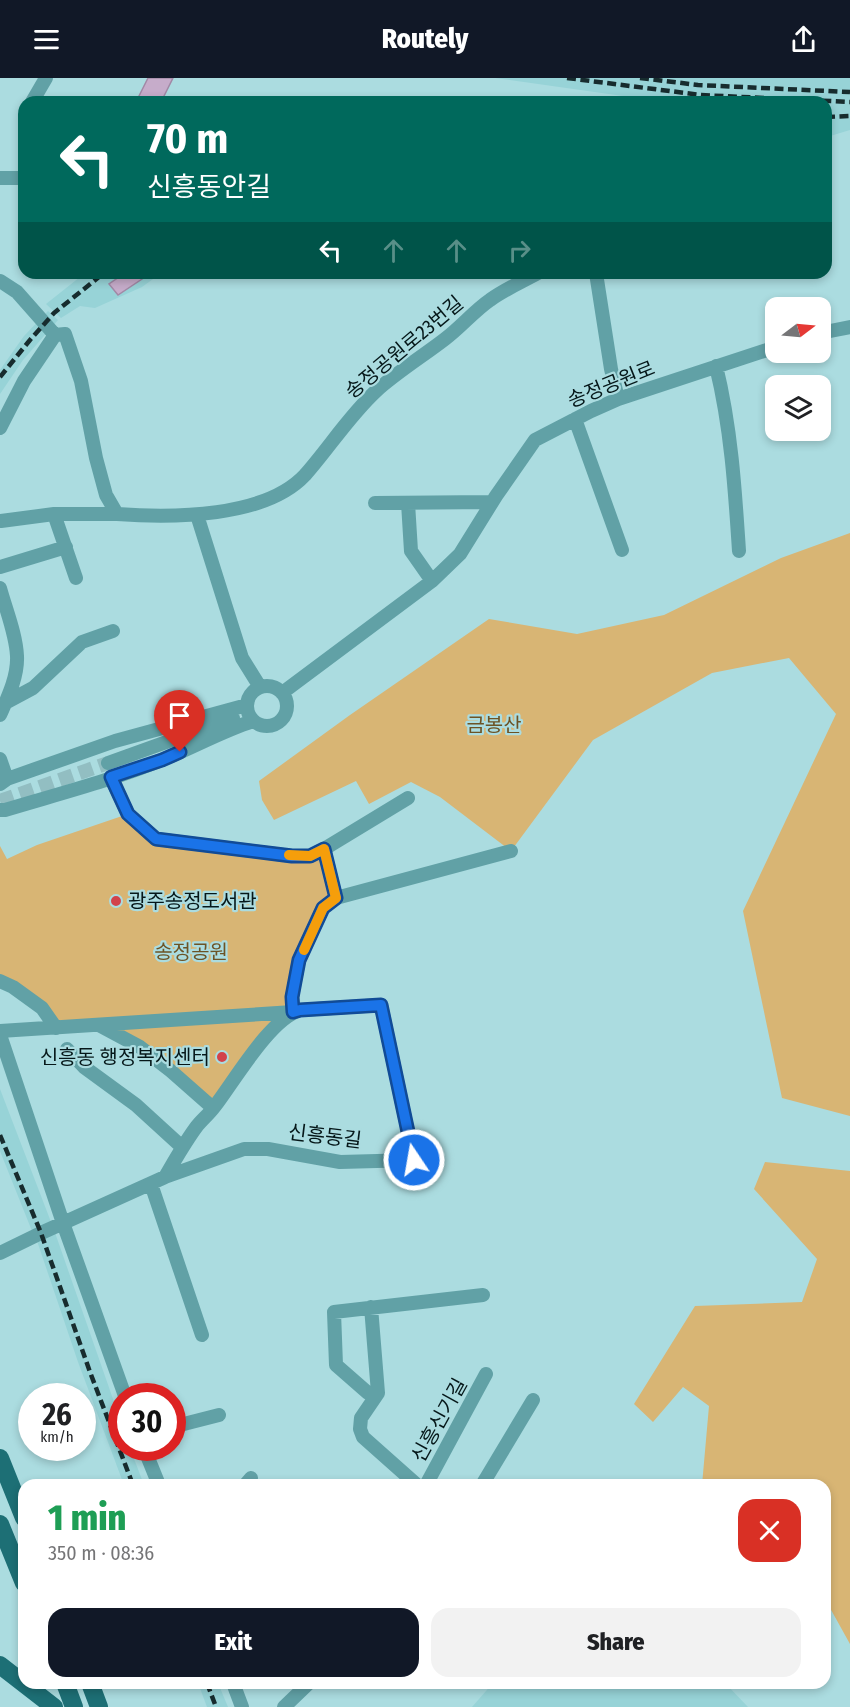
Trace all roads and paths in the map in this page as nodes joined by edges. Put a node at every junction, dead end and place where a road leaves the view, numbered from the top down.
1 (46, 78) edge
2 (36, 96) edge
3 (0, 178) edge
4 (18, 178) edge
5 (528, 279) edge
6 (597, 279) edge
7 (0, 281) edge
8 (850, 327) edge
9 (831, 331) edge
10 (55, 335) junction
11 (765, 350) edge
12 (716, 366) junction
13 (618, 399) junction
14 (575, 419) junction
15 (0, 428) edge
16 (492, 502) junction
17 (375, 503) dead end
18 (408, 503) junction
19 (54, 514) junction
20 (117, 514) junction
21 (197, 515) junction
22 (1, 521) edge
23 (66, 547) junction
24 (622, 550) dead end
25 (739, 552) dead end
26 (0, 567) edge
27 (76, 578) dead end
28 (432, 581) junction
29 (0, 588) edge
30 (113, 632) dead end
31 (260, 687) junction
32 (282, 693) junction
33 (3, 709) edge
34 (249, 713) junction
35 (0, 759) edge
36 (108, 763) tunnel mouth
37 (111, 777) junction
38 (4, 781) edge
39 (408, 798) dead end
40 (0, 810) edge
41 (324, 849) junction
42 (511, 851) dead end
43 (336, 898) junction
44 (0, 981) edge
45 (293, 1012) junction
46 (99, 1025) junction
47 (56, 1028) junction
48 (0, 1033) edge
49 (67, 1049) dead end
50 (213, 1108) junction
51 (182, 1147) junction
52 (165, 1177) junction
53 (151, 1184) junction
54 (63, 1223) junction
55 (0, 1253) edge
56 (483, 1295) dead end
57 (371, 1308) junction
58 (202, 1335) dead end
59 (486, 1374) dead end
60 (120, 1383) edge
61 (378, 1393) junction
62 (533, 1400) dead end
63 (219, 1415) dead end
64 (186, 1423) edge
65 (0, 1458) edge
66 (149, 1461) edge
67 (157, 1479) edge
68 (410, 1479) edge
69 (429, 1479) edge
70 (486, 1479) edge
71 (18, 1503) edge
72 (0, 1524) edge
73 (18, 1568) edge
74 (0, 1665) edge
75 (18, 1679) edge
76 (31, 1689) edge
77 (66, 1689) edge
78 (92, 1689) edge
79 (236, 1689) edge
80 (303, 1689) edge
81 (54, 1707) edge
82 (74, 1707) edge
83 (99, 1707) edge
84 (242, 1707) edge
85 (284, 1707) edge

1 - 2 street
3 - 4 street
5 - 21 street, 송정공원로23번길
6 - 13 street
7 - 10 street
8 - 9 street
10 - 15 street
10 - 20 street
11 - 12 street, 송정공원로
12 - 13 street, 송정공원로
12 - 25 street
13 - 14 street, 송정공원로
14 - 16 street, 송정공원로
14 - 24 street
16 - 18 street
16 - 28 street, 송정공원로
17 - 18 street
18 - 28 street
19 - 20 street, 송정공원로23번길
19 - 22 street, 송정공원로23번길
19 - 23 street
20 - 21 street, 송정공원로23번길
21 - 31 street
23 - 26 street
23 - 27 street
28 - 32 street, 송정공원로
29 - 33 street
30 - 33 street
31 - 32 street
31 - 34 street
32 - 34 street
34 - 36 street
34 - 37 street
34 - 38 street
35 - 38 street
37 - 40 street
37 - 41 street
39 - 41 street
41 - 43 street
42 - 43 street
43 - 45 street
44 - 47 street
45 - 46 street
45 - 50 street
45 - 52 street, 신흥동길
46 - 47 street
46 - 50 street
47 - 48 street
48 - 54 street
49 - 51 street
50 - 51 street
51 - 52 street
52 - 53 street, 신흥동길
53 - 54 street, 신흥동길
53 - 58 street
54 - 55 street, 신흥동길
54 - 60 street
56 - 57 street
57 - 61 street
57 - 61 street
59 - 69 street, 신흥신기길
61 - 68 street, 신흥신기길
62 - 70 street
63 - 64 street
65 - 71 main road
66 - 67 street
72 - 73 main road
74 - 75 main road
76 - 81 main road
77 - 82 main road
78 - 83 main road
79 - 84 street
80 - 85 street

